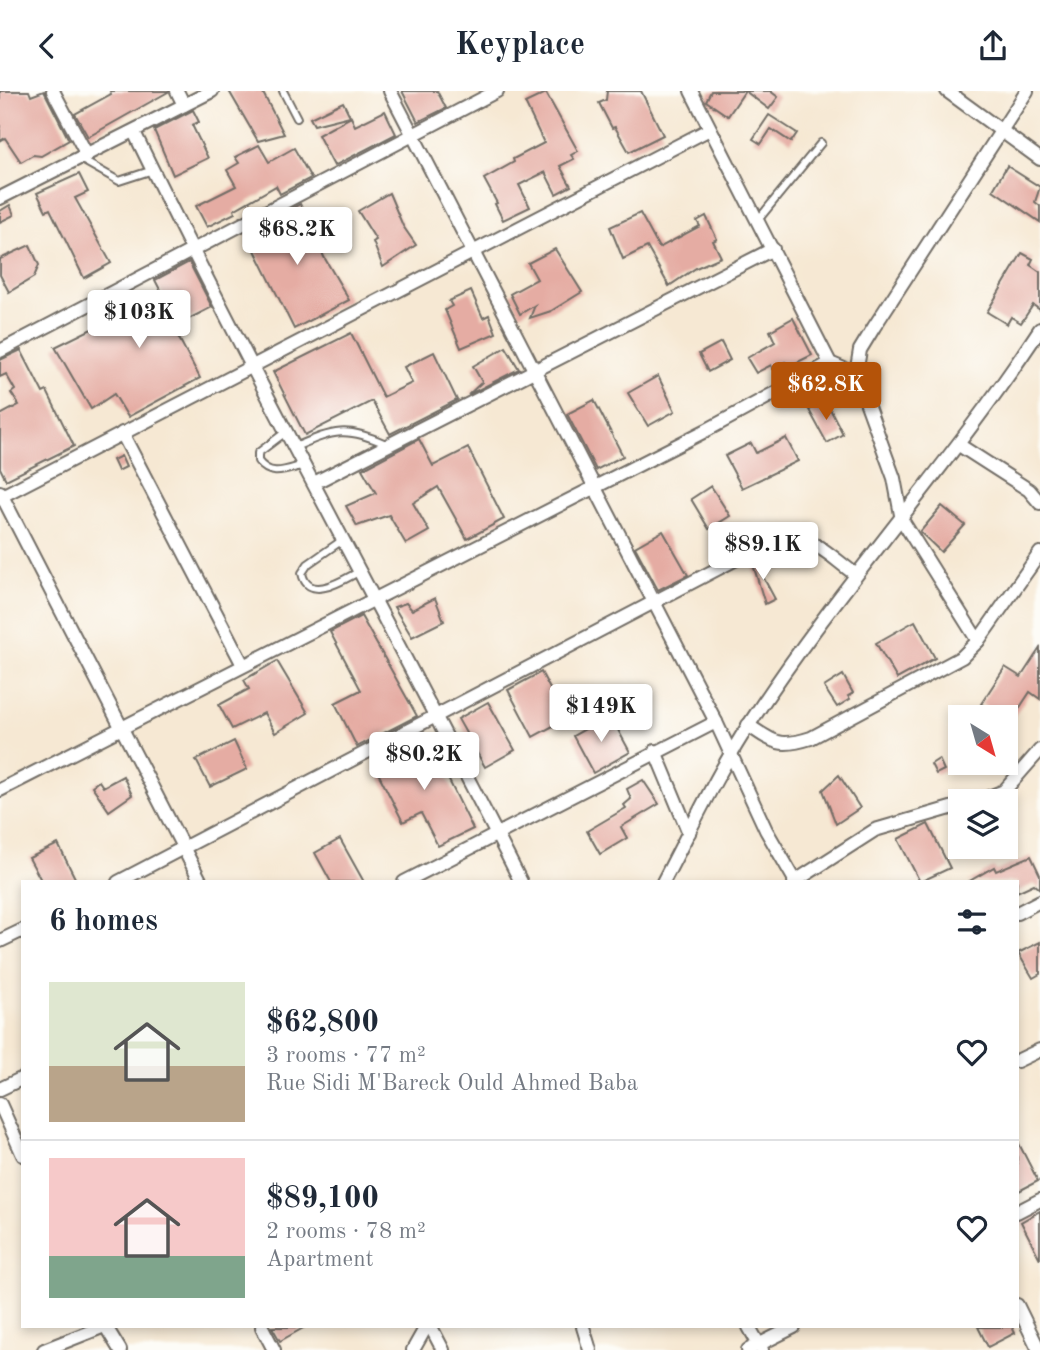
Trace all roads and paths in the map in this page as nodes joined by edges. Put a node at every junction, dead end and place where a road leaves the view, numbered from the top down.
1 (53, 91) edge
2 (177, 91) edge
3 (212, 91) edge
4 (283, 91) edge
5 (390, 91) edge
6 (497, 91) edge
7 (691, 91) edge
8 (947, 91) edge
9 (1027, 91) edge
10 (184, 105) junction
11 (297, 118) dead end
12 (708, 130) junction
13 (1002, 130) junction
14 (134, 132) junction
15 (413, 136) junction
16 (821, 143) dead end
17 (84, 157) junction
18 (1040, 159) edge
19 (153, 170) junction
20 (0, 198) edge
21 (758, 221) junction
22 (773, 249) junction
23 (194, 251) junction
24 (473, 251) junction
25 (1040, 330) edge
26 (0, 351) edge
27 (830, 363) junction
28 (252, 365) junction
29 (533, 371) junction
30 (856, 374) junction
31 (286, 431) junction
32 (122, 433) junction
33 (388, 445) junction
34 (959, 445) junction
35 (295, 447) junction
36 (304, 464) junction
37 (314, 483) junction
38 (592, 487) junction
39 (1, 495) edge
40 (1040, 503) edge
41 (902, 520) junction
42 (344, 539) junction
43 (1040, 553) edge
44 (361, 570) junction
45 (855, 574) junction
46 (376, 598) junction
47 (652, 602) junction
48 (978, 641) junction
49 (243, 665) junction
50 (439, 717) junction
51 (716, 722) junction
52 (748, 725) junction
53 (119, 729) junction
54 (655, 751) junction
55 (1040, 751) edge
56 (730, 758) junction
57 (1006, 789) edge
58 (0, 790) edge
59 (948, 809) edge
60 (496, 833) junction
61 (689, 833) junction
62 (183, 849) junction
63 (122, 880) edge
64 (200, 880) edge
65 (408, 880) edge
66 (520, 880) edge
67 (664, 880) edge
68 (794, 880) edge
69 (798, 880) edge
70 (1040, 901) edge
71 (1019, 912) edge
72 (21, 931) edge
73 (0, 941) edge
74 (1040, 1050) edge
75 (1019, 1060) edge
76 (21, 1079) edge
77 (0, 1089) edge
78 (0, 1104) edge
79 (21, 1151) edge
80 (1040, 1200) edge
81 (1019, 1211) edge
82 (1019, 1309) edge
83 (101, 1328) edge
84 (105, 1328) edge
85 (263, 1328) edge
86 (425, 1328) edge
87 (432, 1328) edge
88 (583, 1328) edge
89 (749, 1328) edge
90 (792, 1328) edge
91 (1036, 1347) edge
92 (756, 1348) edge
93 (44, 1350) edge
94 (120, 1350) edge
95 (274, 1350) edge
96 (413, 1350) edge
97 (443, 1350) edge
98 (590, 1350) edge

1 - 17 street
2 - 10 street
3 - 10 street
4 - 11 lane
5 - 15 street
6 - 15 street
7 - 12 street
8 - 13 street
9 - 13 street
10 - 14 street
12 - 21 street
12 - 24 street
13 - 18 street
13 - 30 street
14 - 17 street
14 - 19 street
15 - 23 street
15 - 24 street
16 - 21 lane
17 - 19 lane
17 - 20 street
19 - 23 street
21 - 22 street
22 - 27 street
22 - 29 street
23 - 26 street
23 - 28 street
24 - 28 street
24 - 29 street
25 - 34 street
27 - 30 street
27 - 38 street
28 - 31 street
28 - 32 street
29 - 33 street
29 - 38 street
30 - 41 street
31 - 35 street
31 - 36 lane
32 - 39 street
32 - 49 street
33 - 35 lane
33 - 37 street
34 - 40 street
34 - 41 street
35 - 36 street
36 - 37 street
37 - 42 street
38 - 46 street
38 - 47 street
39 - 53 street
41 - 45 street
41 - 48 street
42 - 44 street
42 - 44 lane
43 - 48 street
44 - 46 street
45 - 47 street
45 - 52 street
46 - 49 street
46 - 50 street
47 - 50 street
47 - 51 street
48 - 52 street
49 - 53 street
50 - 60 street
50 - 62 street
51 - 54 street
51 - 56 street
52 - 56 street
53 - 58 street
53 - 62 street
54 - 60 street
54 - 61 street
55 - 57 street
56 - 61 street
56 - 68 street
59 - 69 street
60 - 65 street
60 - 66 street
61 - 67 street
62 - 63 street
62 - 64 street
70 - 71 street
72 - 73 street
74 - 75 street
76 - 77 street
78 - 79 street
80 - 81 street
82 - 91 street
83 - 93 street
84 - 94 street
85 - 95 street
86 - 96 street
87 - 97 street
88 - 98 street
89 - 92 street
90 - 92 street

